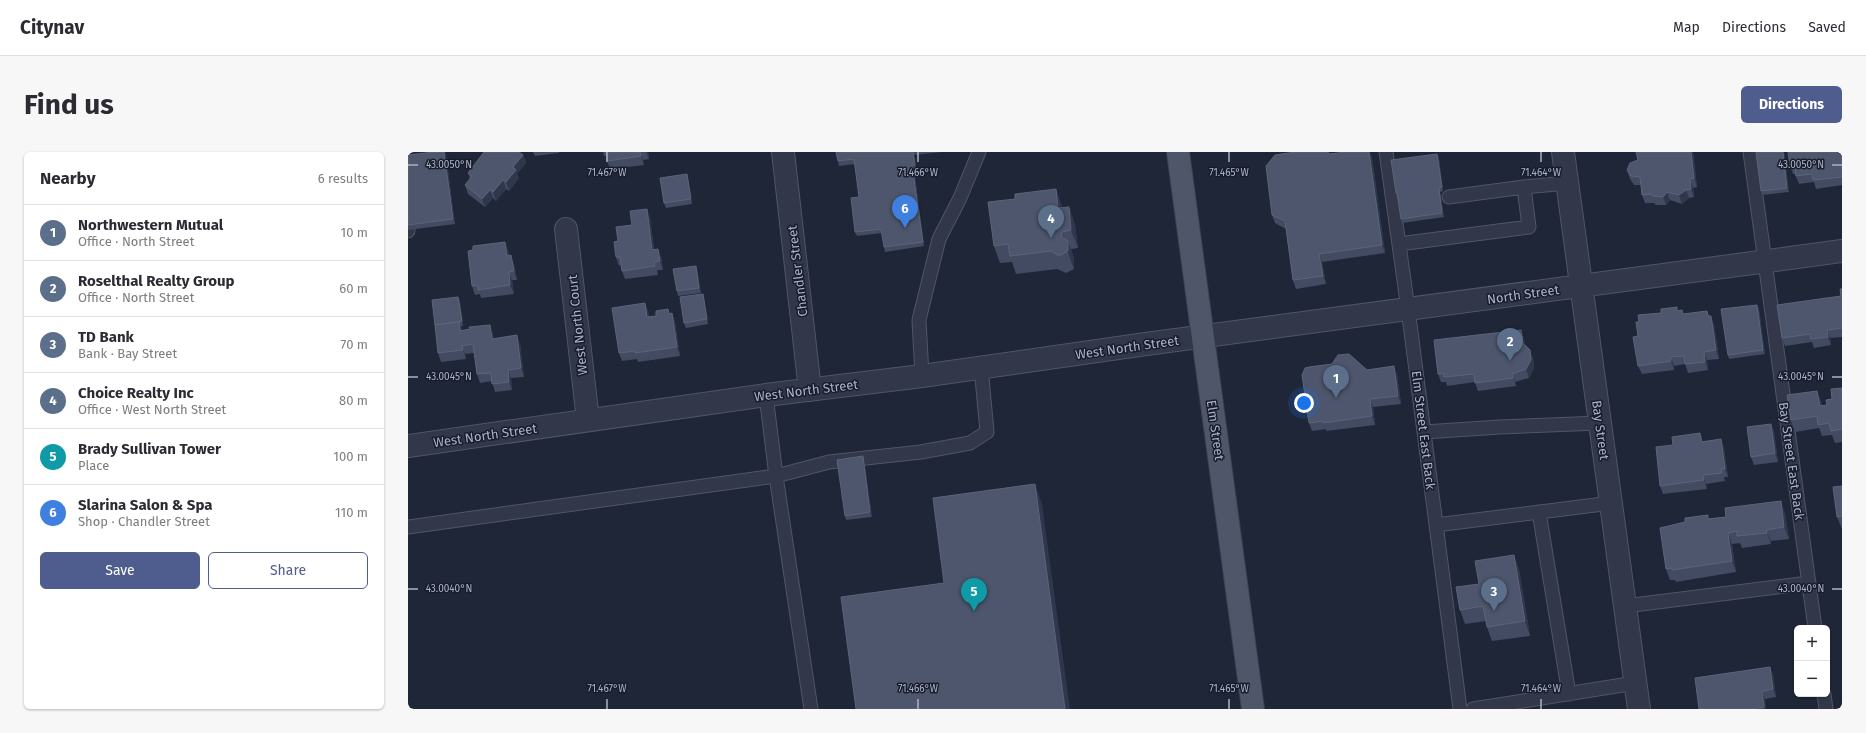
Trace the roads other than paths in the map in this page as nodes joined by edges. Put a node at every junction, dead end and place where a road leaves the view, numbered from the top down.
1 (783, 152) edge
2 (979, 152) edge
3 (1178, 152) edge
4 (1386, 152) edge
5 (1563, 152) edge
6 (1750, 152) edge
7 (1567, 183) junction
8 (1524, 187) junction
9 (1449, 197) dead end
10 (566, 229) dead end
11 (1399, 244) junction
12 (1842, 251) edge
13 (1765, 261) junction
14 (1581, 286) junction
15 (1408, 309) junction
16 (1204, 336) junction
17 (981, 367) junction
18 (922, 376) junction
19 (810, 390) junction
20 (766, 395) junction
21 (588, 420) junction
22 (1600, 424) junction
23 (1424, 432) junction
24 (408, 446) edge
25 (776, 476) junction
26 (1611, 503) junction
27 (1539, 512) junction
28 (1436, 525) junction
29 (408, 527) edge
30 (1809, 583) junction
31 (1625, 606) junction
32 (1815, 625) edge
33 (1635, 683) junction
34 (1569, 694) junction
35 (1824, 697) edge
36 (811, 709) edge
37 (1253, 709) edge
38 (1460, 709) edge
39 (1473, 709) edge
40 (1639, 709) edge
41 (1826, 709) edge

1 - 19 street, Chandler Street
2 - 18 lane
3 - 16 main road, Elm Street
4 - 11 lane, Elm Street East Back
5 - 7 street, Bay Street
6 - 13 lane, Bay Street East Back
7 - 8 lane
7 - 14 street, Bay Street
8 - 9 lane
8 - 11 lane
10 - 21 street, West North Court
11 - 15 lane, Elm Street East Back
12 - 13 street, North Street
13 - 14 street, North Street
13 - 30 lane, Bay Street East Back
14 - 15 street, North Street
14 - 22 street, Bay Street
15 - 16 street, North Street
15 - 23 lane, Elm Street East Back
16 - 17 street, West North Street
16 - 37 main road, Elm Street
17 - 18 street, West North Street
17 - 25 lane
18 - 19 street, West North Street
19 - 20 street, West North Street
20 - 21 street, West North Street
20 - 25 lane
21 - 24 street, West North Street
22 - 23 lane
22 - 26 street, Bay Street
23 - 28 lane, Elm Street East Back
25 - 29 lane
25 - 36 lane
26 - 27 lane
26 - 31 street, Bay Street
27 - 28 lane
27 - 34 lane
28 - 38 lane, Elm Street East Back
30 - 31 lane
30 - 32 lane, Bay Street East Back
31 - 33 street, Bay Street
33 - 34 lane
33 - 40 street, Bay Street
34 - 39 lane
35 - 41 lane

